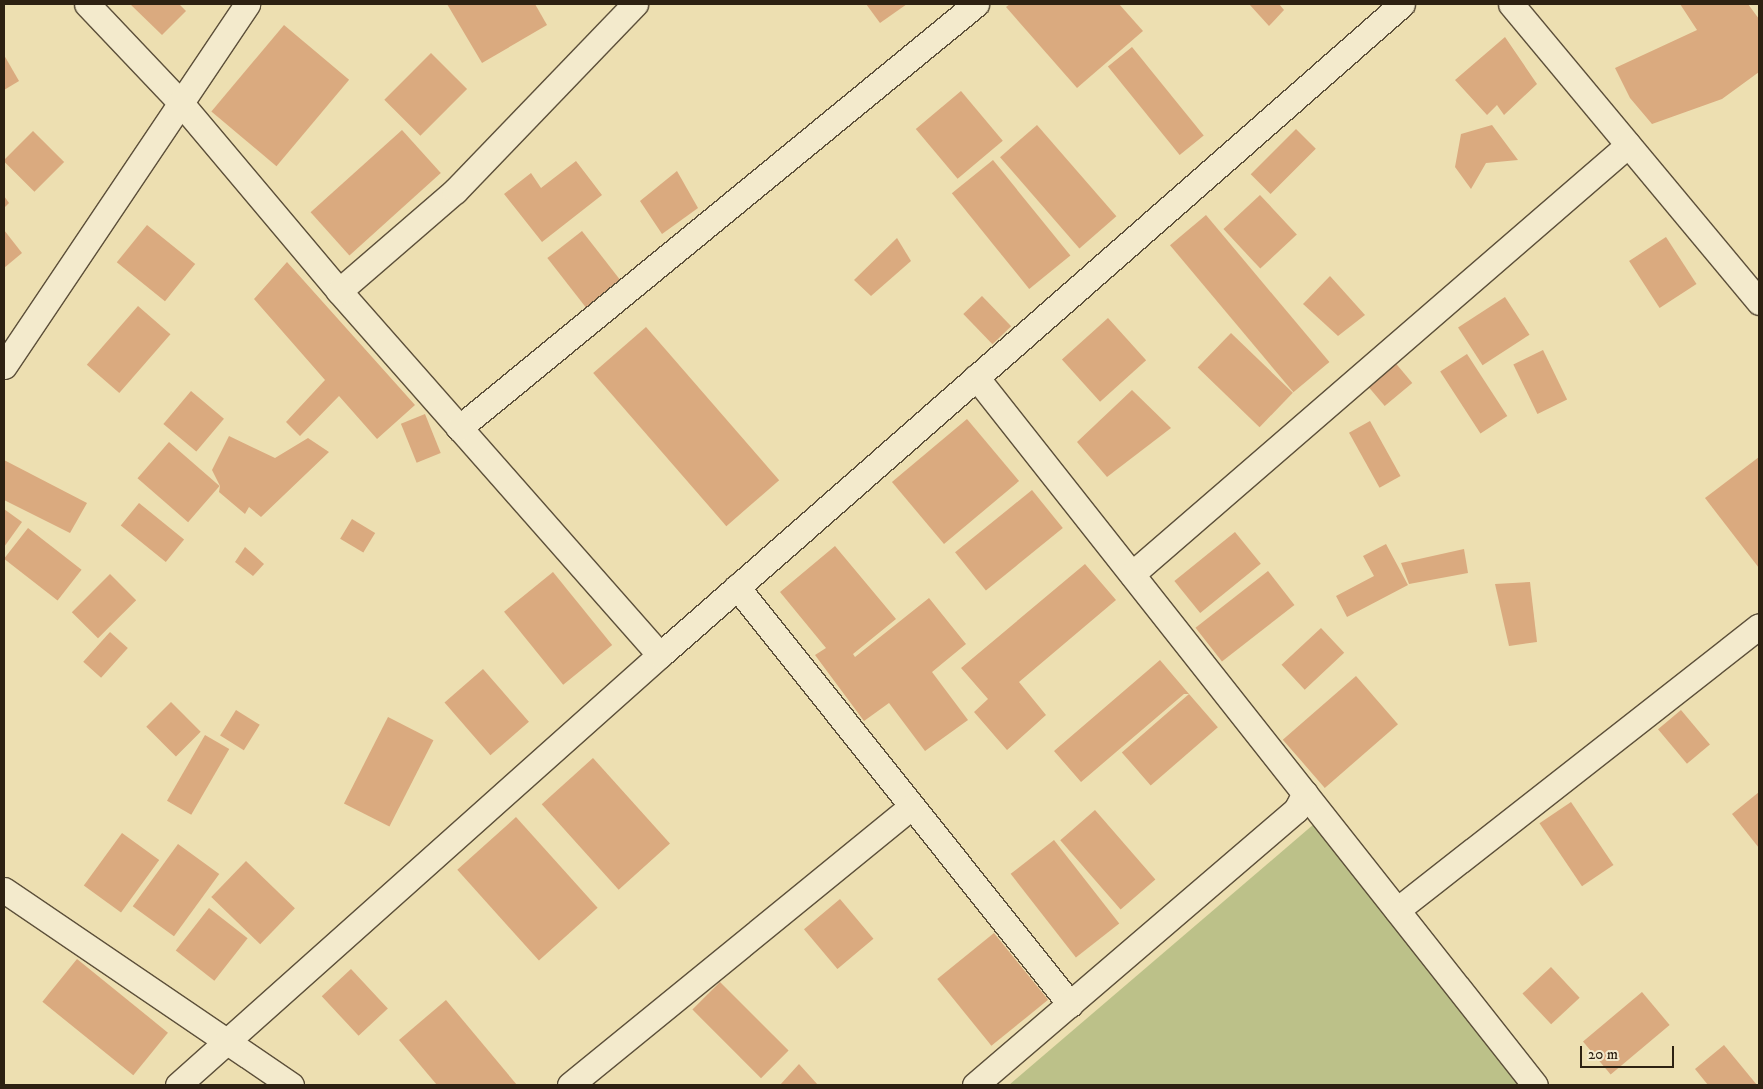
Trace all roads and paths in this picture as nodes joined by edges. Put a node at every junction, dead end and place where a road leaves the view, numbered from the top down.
1 (87, 4) edge
2 (247, 4) edge
3 (635, 4) edge
4 (976, 4) edge
5 (1402, 4) edge
6 (1511, 4) edge
7 (180, 102) junction
8 (1628, 145) junction
9 (339, 291) junction
10 (1759, 302) edge
11 (4, 366) edge
12 (976, 377) junction
13 (459, 428) junction
14 (1132, 574) junction
15 (737, 587) junction
16 (1759, 626) edge
17 (660, 655) junction
18 (1305, 793) junction
19 (912, 806) junction
20 (4, 890) edge
21 (1397, 910) junction
22 (1070, 1004) junction
23 (228, 1043) junction
24 (178, 1085) edge
25 (291, 1085) edge
26 (570, 1085) edge
27 (975, 1085) edge
28 (1535, 1085) edge

1 - 7 street
2 - 7 street
3 - 9 street
4 - 13 street
5 - 12 street
6 - 8 street
7 - 9 street
7 - 11 street
8 - 10 street
8 - 14 street
9 - 13 street
12 - 14 street
12 - 15 street
13 - 17 street
14 - 18 street
15 - 17 street
15 - 19 street
16 - 21 street
17 - 23 street
18 - 21 street
18 - 22 street
19 - 22 street
19 - 26 street
20 - 23 street
21 - 28 street
22 - 27 street
23 - 24 street
23 - 25 street

